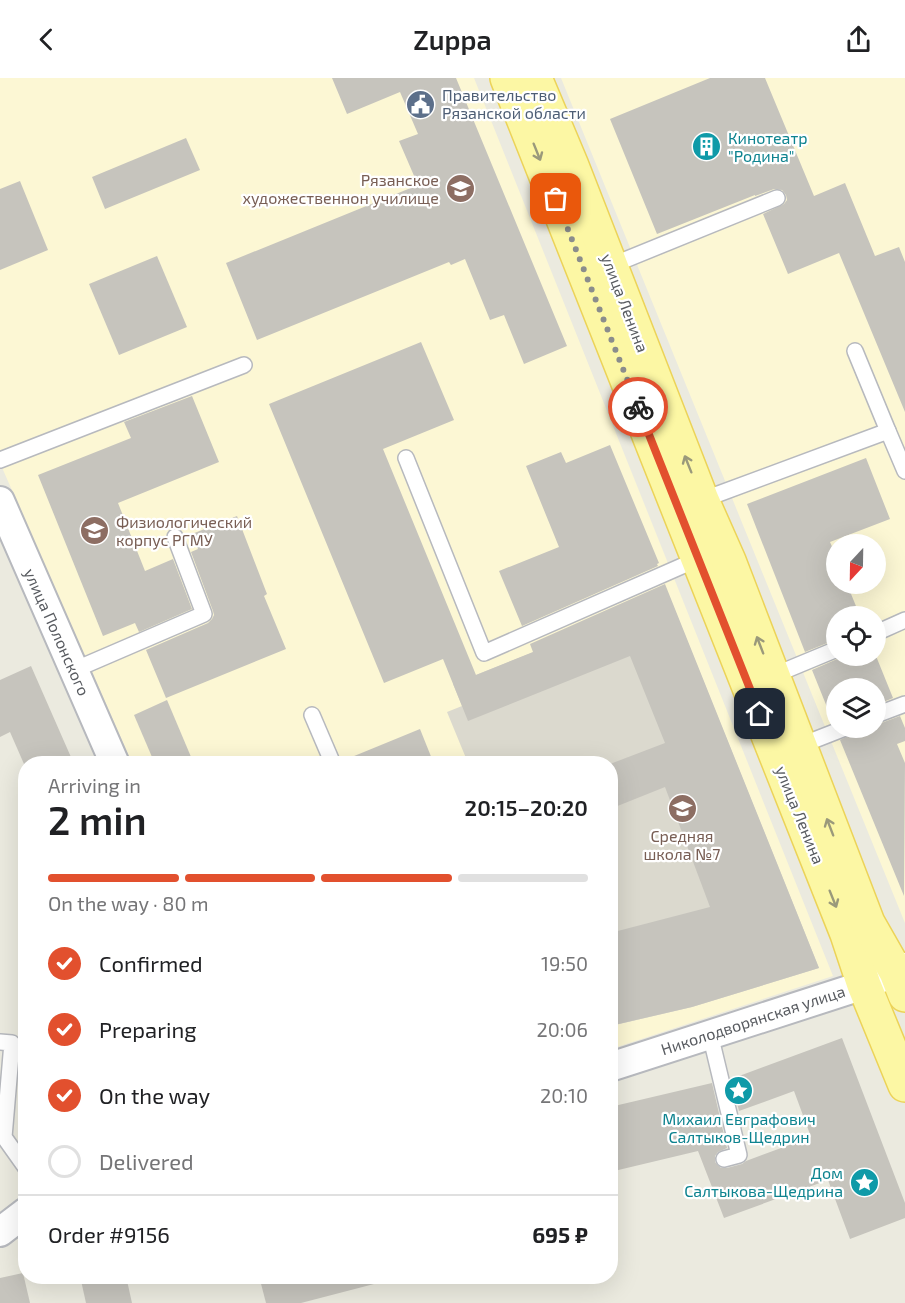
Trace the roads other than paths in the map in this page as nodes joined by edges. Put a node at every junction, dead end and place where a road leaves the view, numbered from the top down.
1 (507, 78) edge
2 (535, 78) edge
3 (777, 198) dead end
4 (610, 266) junction
5 (855, 351) dead end
6 (244, 365) dead end
7 (888, 431) junction
8 (405, 458) dead end
9 (0, 460) edge
10 (905, 471) edge
11 (702, 500) junction
12 (0, 501) edge
13 (175, 537) dead end
14 (698, 559) junction
15 (905, 620) edge
16 (886, 629) edge
17 (826, 654) edge
18 (74, 670) junction
19 (772, 676) junction
20 (905, 704) edge
21 (886, 711) edge
22 (312, 715) dead end
23 (826, 735) edge
24 (799, 746) junction
25 (112, 756) edge
26 (330, 756) edge
27 (902, 978) edge
28 (864, 985) junction
29 (710, 1034) junction
30 (12, 1044) edge
31 (618, 1063) edge
32 (905, 1085) edge
33 (18, 1157) edge
34 (724, 1159) dead end

1 -> 14 main road, улица Ленина
2 - 4 main road, улица Ленина
3 - 4 lane
11 -> 4 main road, улица Ленина
5 - 7 lane
6 - 9 lane
7 - 10 lane
7 - 11 lane
8 - 14 lane
19 -> 11 main road, улица Ленина
12 - 18 street, улица Полонского
13 - 18 lane
14 -> 28 main road, улица Ленина
15 - 16 lane
17 - 19 lane
18 - 25 street, улица Полонского
19 - 24 main road, улица Ленина
20 - 21 lane
22 - 26 lane
23 - 24 lane
27 -> 24 main road, улица Ленина
27 - 28 street, Николодворянская улица
28 - 29 street, Николодворянская улица
28 - 32 main road, улица Ленина
29 - 31 street, Николодворянская улица
29 - 34 lane
30 - 33 lane

